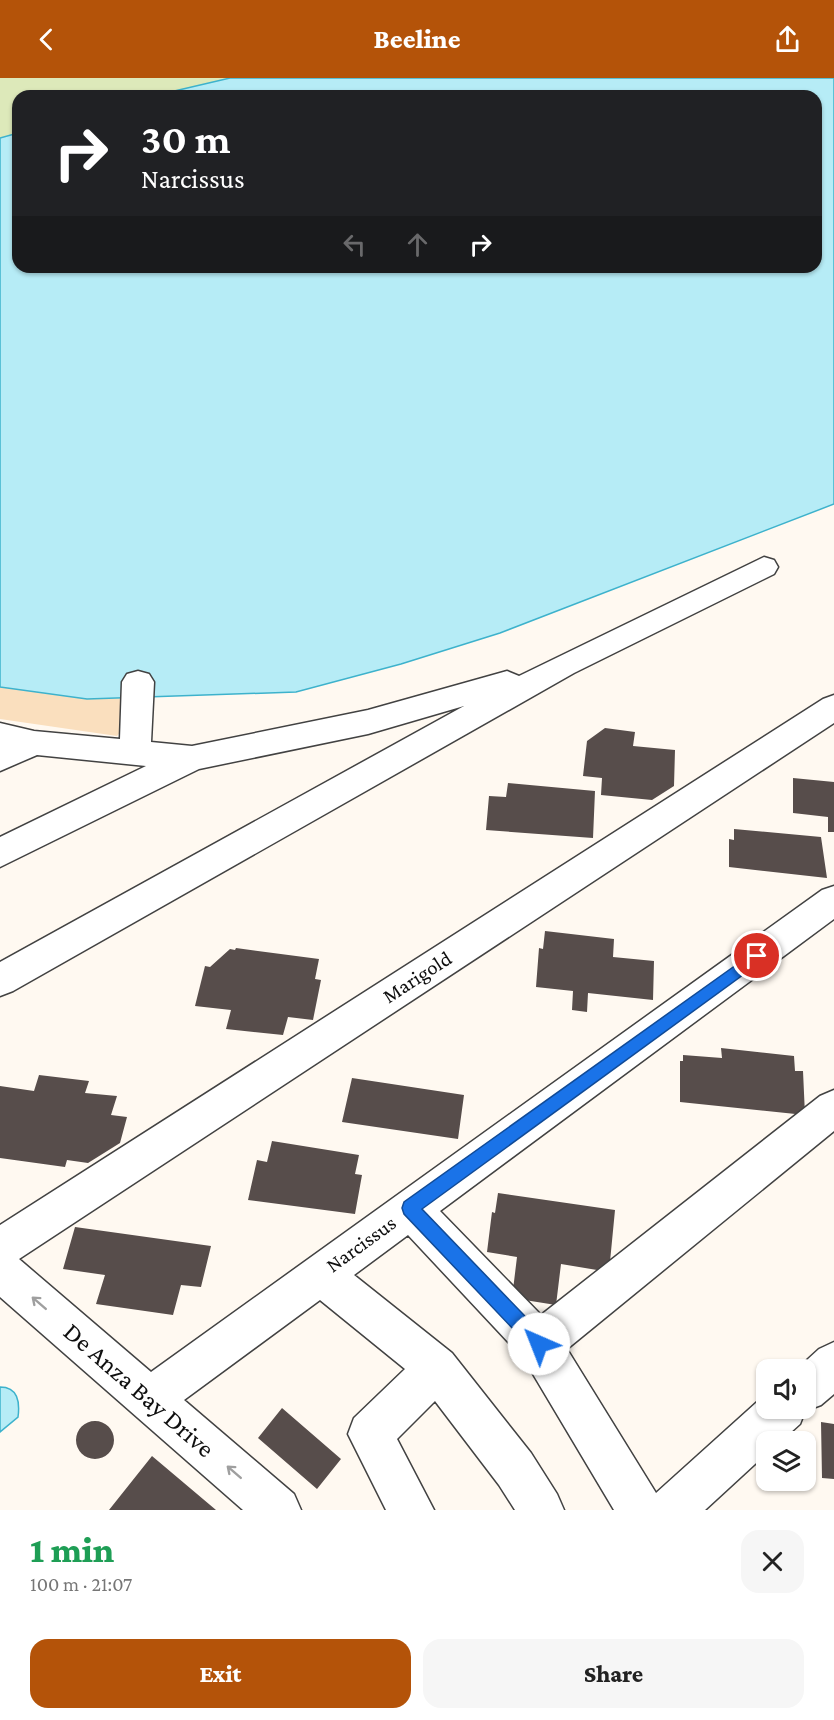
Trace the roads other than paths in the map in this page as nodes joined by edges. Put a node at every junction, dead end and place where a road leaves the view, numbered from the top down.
1 (764, 567) dead end
2 (563, 665) junction
3 (138, 682) dead end
4 (834, 707) edge
5 (0, 735) edge
6 (34, 743) junction
7 (135, 752) junction
8 (192, 758) junction
9 (0, 759) edge
10 (0, 853) edge
11 (834, 900) edge
12 (0, 980) edge
13 (834, 1108) edge
14 (410, 1208) junction
15 (0, 1248) edge
16 (0, 1270) edge
17 (320, 1274) junction
18 (539, 1344) junction
19 (834, 1364) edge
20 (437, 1368) junction
21 (816, 1381) edge
22 (150, 1399) junction
23 (772, 1419) edge
24 (278, 1510) edge
25 (411, 1510) edge
26 (541, 1510) edge
27 (640, 1510) edge
28 (671, 1510) edge

1 - 2 street
2 - 8 street
2 - 12 street
3 - 7 street
4 - 15 street, Marigold
5 - 6 street
6 - 7 street
6 - 9 street
7 - 8 street
8 - 10 street
11 - 14 street, Narcissus
13 - 18 street
14 - 17 street, Narcissus
14 - 18 street
22 -> 16 street, De Anza Bay Drive
17 - 20 street
17 - 22 street, Narcissus
18 - 27 street
19 - 21 street
20 - 25 street
20 - 26 street
24 -> 22 street, De Anza Bay Drive
23 - 28 street

